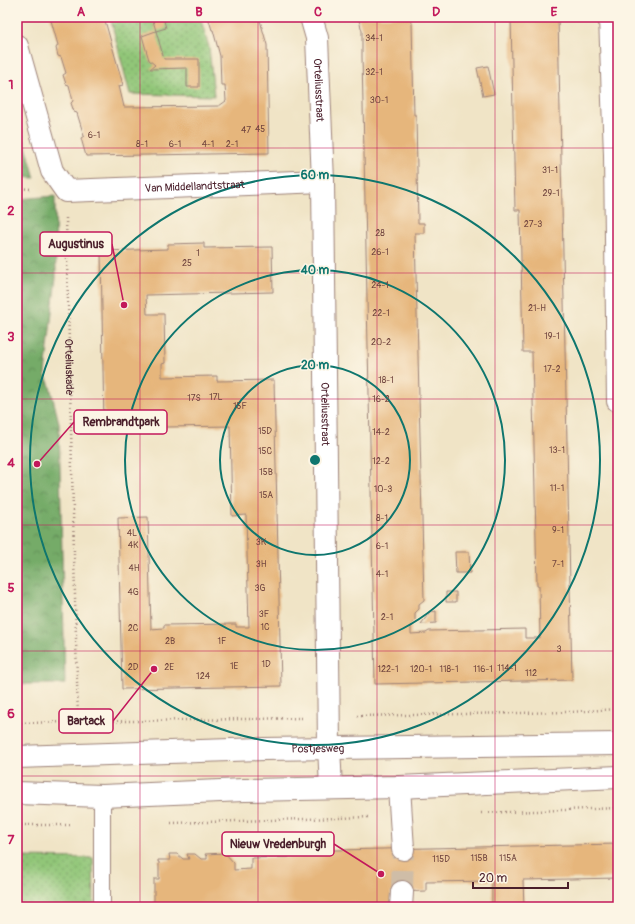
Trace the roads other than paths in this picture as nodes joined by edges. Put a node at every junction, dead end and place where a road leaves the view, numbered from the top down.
1 (311, 17) edge
2 (610, 17) edge
3 (17, 46) edge
4 (323, 181) junction
5 (618, 402) edge
6 (618, 744) edge
7 (329, 747) junction
8 (17, 758) edge
9 (618, 777) edge
10 (399, 787) junction
11 (331, 788) junction
12 (17, 793) edge
13 (102, 796) junction
14 (402, 849) tunnel mouth
15 (102, 907) edge

1 - 4 street, Orteliusstraat
2 - 5 street
3 - 4 street, Van Middellandtstraat
4 - 7 street, Orteliusstraat
6 - 7 street, Postjesweg
7 - 8 street, Postjesweg
7 - 11 street, Orteliusstraat
9 - 10 street
10 - 11 street
10 - 14 street
11 - 13 street
12 - 13 street
13 - 15 lane

